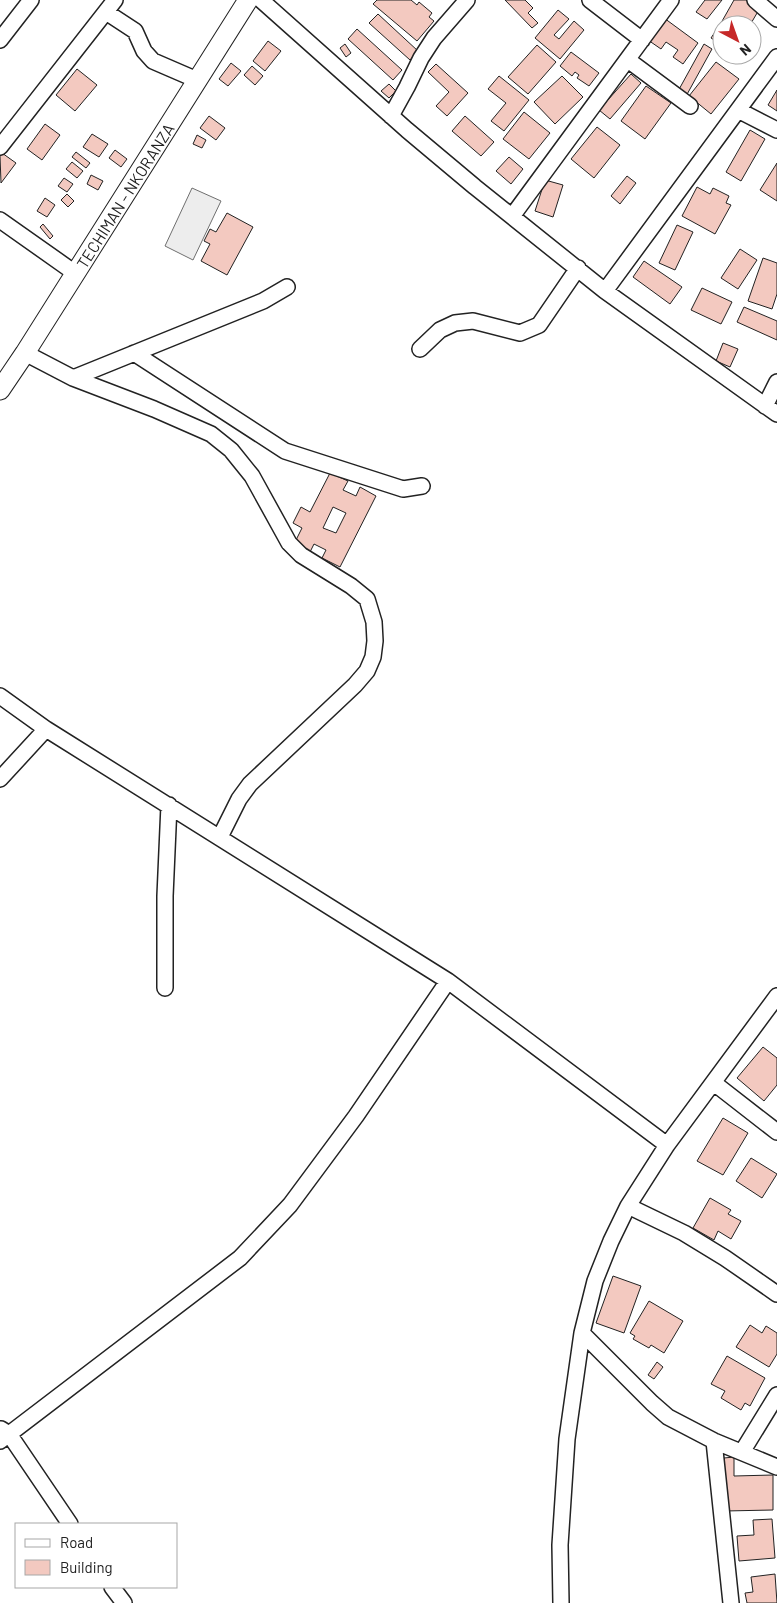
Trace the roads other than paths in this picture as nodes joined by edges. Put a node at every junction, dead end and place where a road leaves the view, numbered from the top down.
1 (32, 0) edge
2 (248, 0) edge
3 (261, 0) edge
4 (467, 0) edge
5 (590, 0) edge
6 (671, 0) edge
7 (755, 0) edge
8 (111, 6) edge
9 (777, 19) edge
10 (0, 40) edge
11 (642, 40) junction
12 (777, 57) edge
13 (628, 60) junction
14 (196, 80) junction
15 (690, 106) dead end
16 (738, 110) junction
17 (391, 116) junction
18 (777, 130) edge
19 (0, 146) edge
20 (512, 215) junction
21 (0, 220) edge
22 (578, 268) junction
23 (75, 273) junction
24 (288, 287) dead end
25 (605, 291) junction
26 (420, 349) dead end
27 (25, 353) junction
28 (134, 353) junction
29 (74, 378) junction
30 (777, 382) edge
31 (0, 390) edge
32 (771, 410) edge
33 (422, 486) dead end
34 (0, 696) edge
35 (46, 729) junction
36 (0, 779) edge
37 (169, 806) junction
38 (220, 837) junction
39 (448, 981) junction
40 (165, 988) dead end
41 (777, 996) edge
42 (714, 1083) junction
43 (777, 1132) edge
44 (667, 1146) junction
45 (628, 1206) junction
46 (777, 1294) edge
47 (582, 1333) junction
48 (777, 1395) edge
49 (3, 1435) edge
50 (714, 1442) junction
51 (742, 1452) junction
52 (777, 1468) edge
53 (69, 1523) edge
54 (113, 1588) edge
55 (124, 1603) edge
56 (561, 1603) edge
57 (731, 1603) edge

1 - 10 street
2 - 14 main road, TECHIMAN - NKORANZA
3 - 17 street
4 - 17 street
5 - 11 street
6 - 11 street
7 - 9 street
8 - 14 street
8 - 19 street
11 - 13 street
12 - 16 street
13 - 15 street
13 - 20 street
14 - 23 main road, TECHIMAN - NKORANZA
16 - 18 street
16 - 25 street
17 - 20 street
20 - 22 street
21 - 23 street
22 - 25 street
22 - 26 street
23 - 27 main road, TECHIMAN - NKORANZA
24 - 28 street
25 - 32 street
27 - 29 street
27 - 31 main road, TECHIMAN - NKORANZA
28 - 29 street
28 - 33 street
29 - 38 street
30 - 32 street
34 - 35 street
35 - 36 street
35 - 37 street
37 - 38 street
37 - 40 street
38 - 39 street
39 - 44 street
39 - 49 street
41 - 42 street
42 - 43 street
42 - 44 street
44 - 45 street
45 - 46 street
45 - 47 street
47 - 50 street
47 - 56 street
48 - 51 street
49 - 53 street
50 - 51 street
50 - 57 street
51 - 52 street
54 - 55 street

